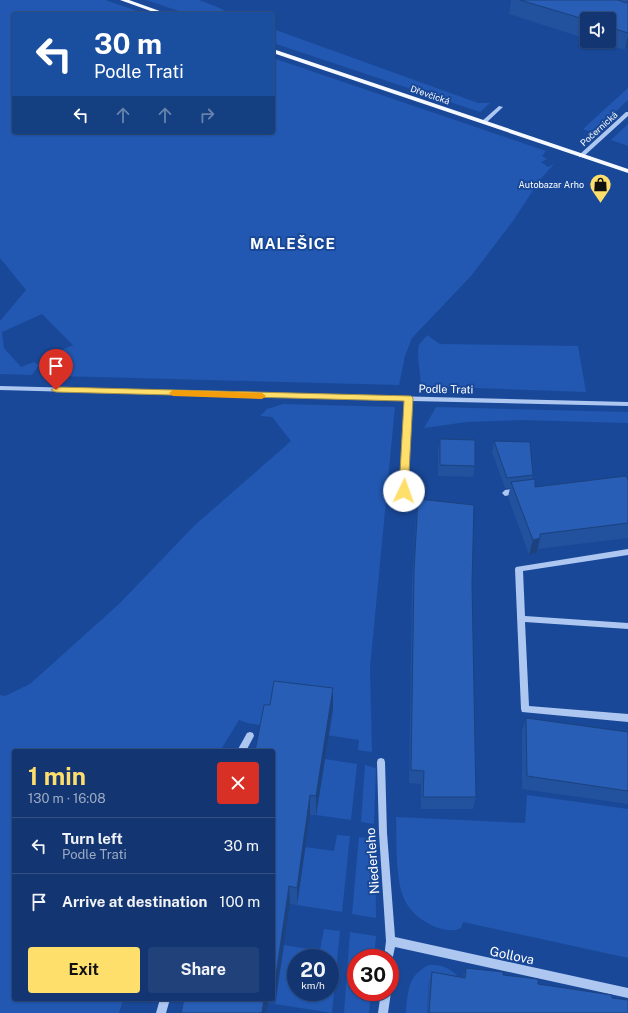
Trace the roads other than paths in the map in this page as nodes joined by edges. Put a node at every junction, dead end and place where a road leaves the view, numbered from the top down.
1 (123, 0) edge
2 (158, 12) edge
3 (275, 52) edge
4 (501, 107) dead end
5 (628, 113) edge
6 (484, 122) junction
7 (581, 156) junction
8 (628, 170) edge
9 (0, 388) edge
10 (408, 398) junction
11 (628, 404) edge
12 (529, 490) edge
13 (404, 491) dead end
14 (505, 493) dead end
15 (628, 552) edge
16 (522, 619) junction
17 (628, 626) edge
18 (628, 718) edge
19 (250, 736) dead end
20 (242, 749) edge
21 (381, 762) dead end
22 (391, 941) junction
23 (390, 949) edge
24 (628, 994) edge
25 (164, 1001) edge
26 (385, 1001) edge
27 (161, 1013) edge
28 (383, 1013) edge

1 - 2 main road
3 - 6 main road, Dřevčická
4 - 6 street
5 - 7 street, Počernická
6 - 7 main road, Dřevčická
7 - 8 main road, Dřevčická
9 - 10 street, Podle Trati
10 - 11 street, Podle Trati
10 - 13 street
12 - 14 street
15 - 16 street
16 - 17 street
16 - 18 street
19 - 20 street
21 - 22 street, Niederleho
22 - 23 street, Niederleho
22 - 24 street, Gollova
25 - 27 street
26 - 28 street

